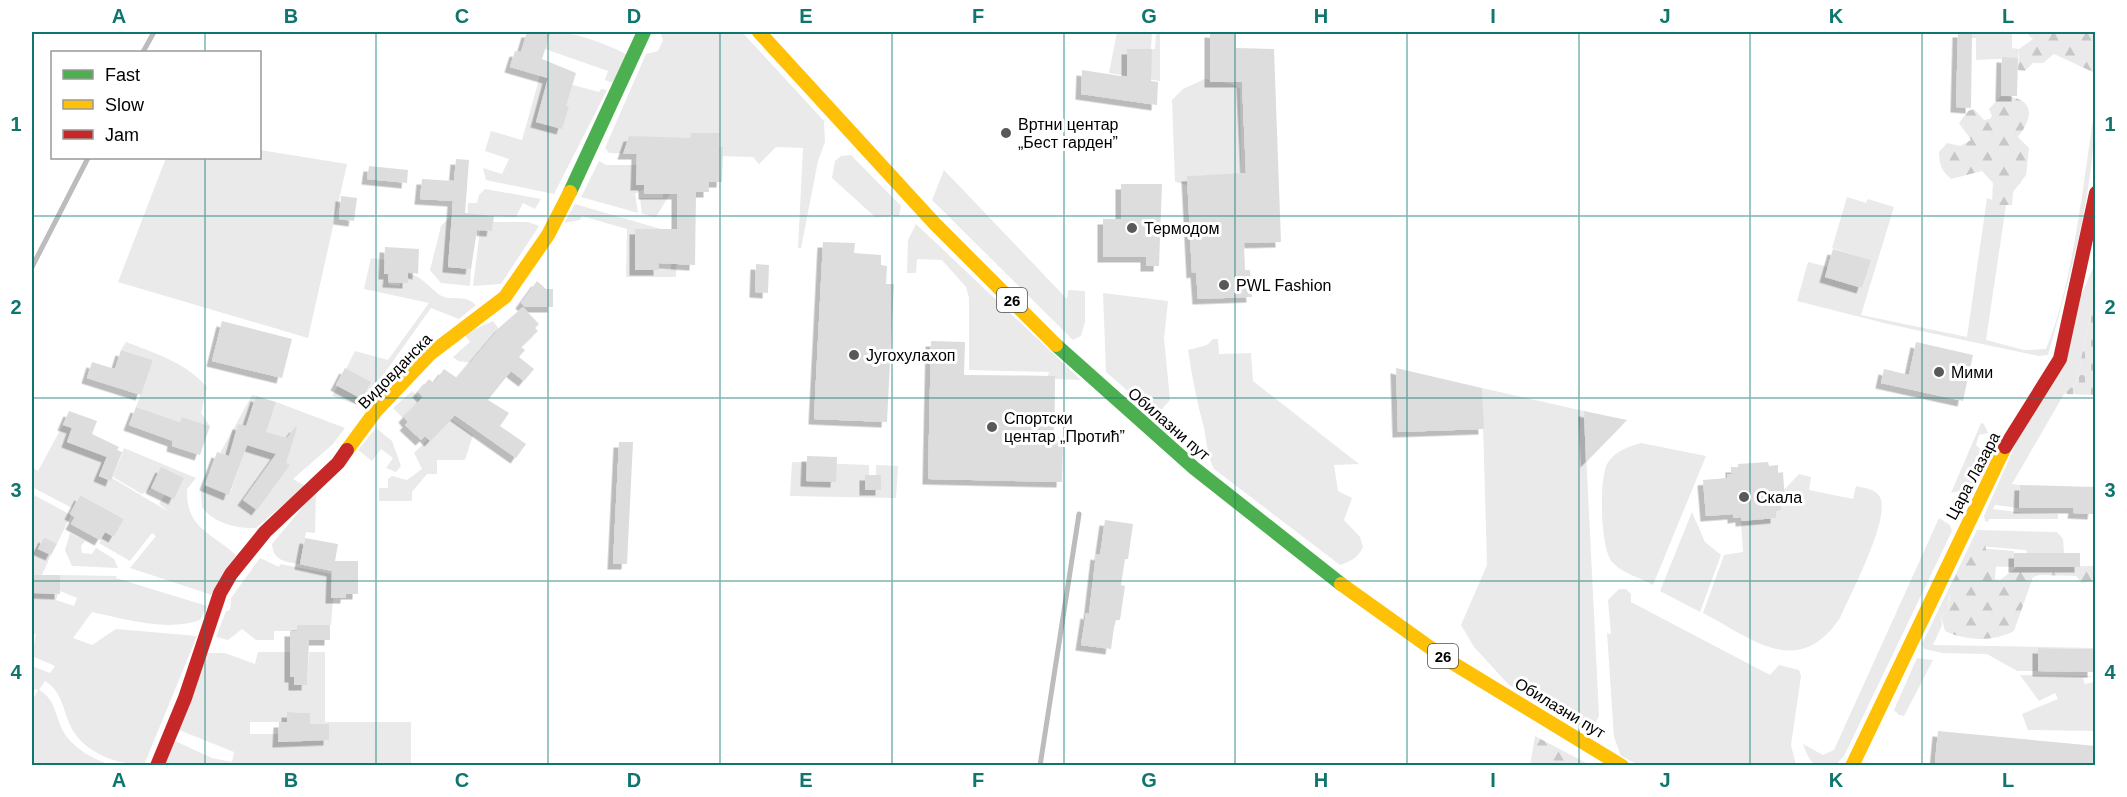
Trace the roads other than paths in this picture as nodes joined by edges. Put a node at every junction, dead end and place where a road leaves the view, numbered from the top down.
1 (644, 32) edge
2 (759, 32) edge
3 (2096, 193) edge
4 (157, 765) edge
5 (1622, 765) edge
6 (1852, 765) edge

1 - 4 street, Видовданска
2 - 5 street, Обилазни пут / 26
3 - 6 street, Цара Лазара

